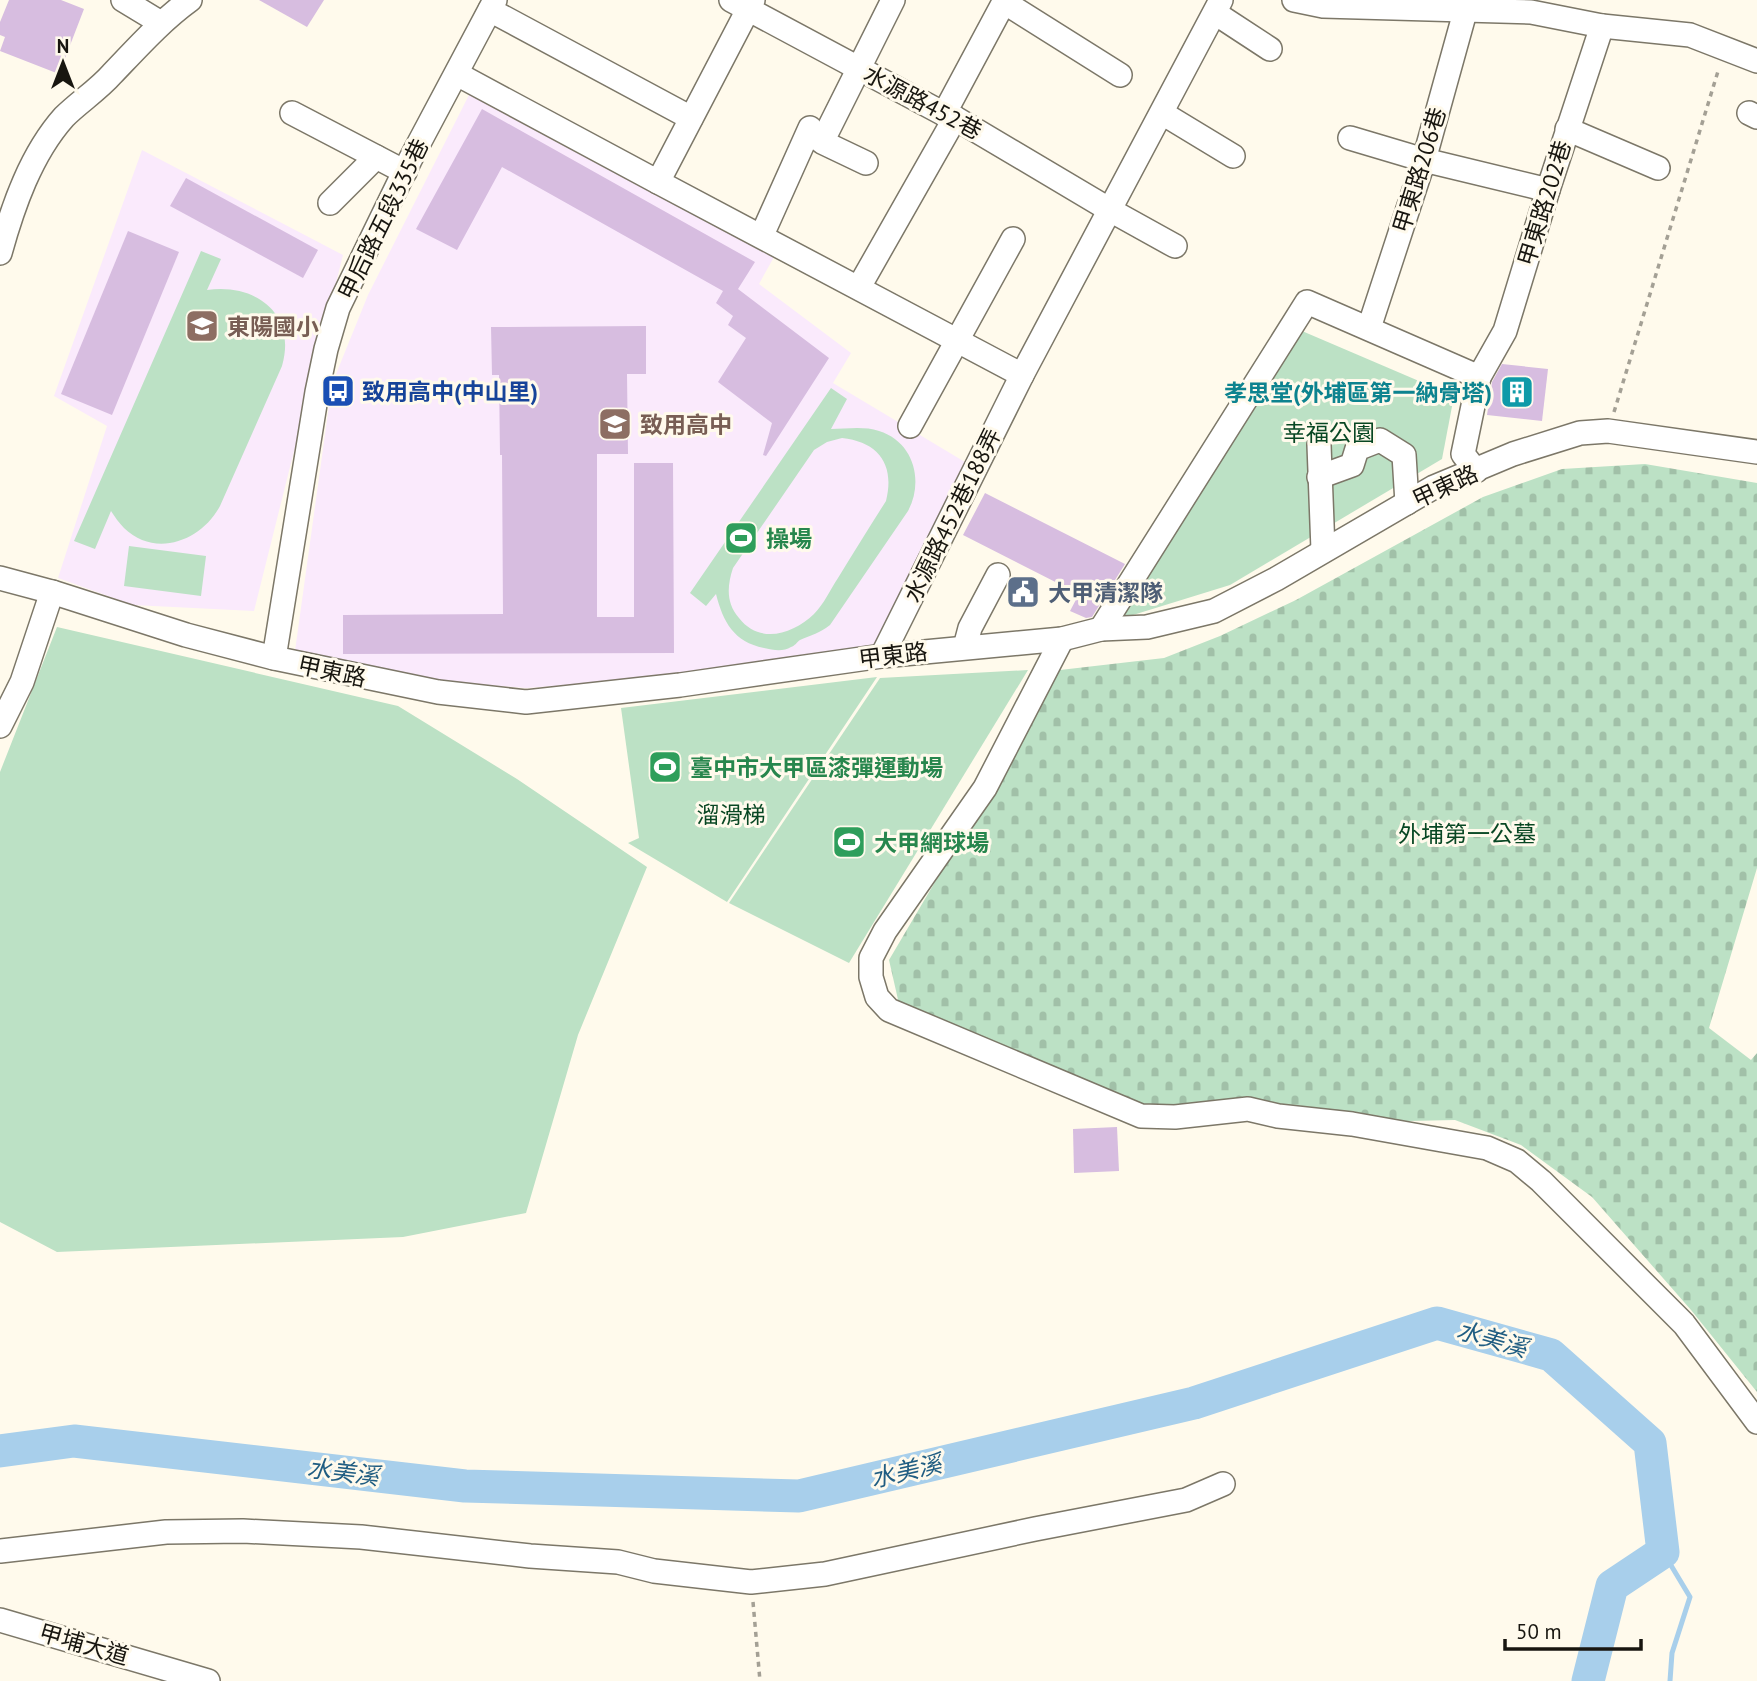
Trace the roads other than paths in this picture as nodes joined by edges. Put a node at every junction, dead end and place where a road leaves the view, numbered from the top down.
1 (123, 0) edge
2 (190, 0) edge
3 (893, 0) edge
4 (1294, 0) edge
5 (1004, 1) edge
6 (744, 3) edge
7 (493, 5) edge
8 (1218, 6) edge
9 (1533, 6) edge
10 (1465, 12) junction
11 (161, 23) junction
12 (1602, 26) junction
13 (1270, 49) dead end
14 (1757, 61) edge
15 (859, 67) junction
16 (457, 74) junction
17 (1120, 75) dead end
18 (292, 113) dead end
19 (1162, 113) junction
20 (950, 116) junction
21 (691, 118) junction
22 (810, 128) dead end
23 (1567, 129) junction
24 (1350, 138) dead end
25 (1233, 156) dead end
26 (376, 157) junction
27 (1424, 160) junction
28 (866, 163) dead end
29 (1658, 168) dead end
30 (405, 172) junction
31 (658, 182) junction
32 (1548, 190) junction
33 (330, 203) dead end
34 (1110, 210) junction
35 (762, 235) junction
36 (1013, 239) dead end
37 (1175, 246) dead end
38 (0, 253) edge
39 (859, 288) junction
40 (1368, 328) junction
41 (954, 341) junction
42 (1021, 375) junction
43 (1479, 377) junction
44 (910, 426) dead end
45 (1319, 445) dead end
46 (1757, 452) edge
47 (1476, 471) junction
48 (1319, 477) junction
49 (1407, 503) junction
50 (1324, 550) junction
51 (998, 575) dead end
52 (0, 578) edge
53 (52, 592) junction
54 (1101, 629) junction
55 (1062, 639) junction
56 (965, 647) junction
57 (882, 656) junction
58 (274, 658) junction
59 (0, 726) edge
60 (1757, 1422) edge
61 (1223, 1484) dead end
62 (0, 1551) edge
63 (0, 1620) edge
64 (208, 1681) edge

1 - 11 street
2 - 11 street
3 - 15 street
4 - 10 street
5 - 17 street
5 - 20 street
6 - 15 street, 水源路452巷
6 - 21 street
7 - 16 street, 甲后路五段335巷
7 - 21 street
8 - 13 street
8 - 19 street, 水源路452巷188弄
9 - 10 street
9 - 12 street
10 - 27 street, 甲東路206巷
11 - 38 street
12 - 14 street
12 - 23 street, 甲東路202巷
15 - 20 street, 水源路452巷
15 - 28 street
16 - 30 street, 甲后路五段335巷
16 - 31 street
18 - 26 street
19 - 25 street
19 - 34 street, 水源路452巷188弄
20 - 34 street, 水源路452巷
20 - 39 street
21 - 31 street
22 - 35 street
23 - 29 street
23 - 32 street, 甲東路202巷
24 - 27 street
26 - 30 street
26 - 33 street
27 - 32 street
27 - 40 street, 甲東路206巷
30 - 58 street, 甲后路五段335巷
31 - 35 street
32 - 43 street, 甲東路202巷
34 - 37 street, 水源路452巷
34 - 42 street, 水源路452巷188弄
35 - 39 street
36 - 41 street
39 - 41 street
40 - 43 street
40 - 54 street
41 - 42 street
41 - 44 street
42 - 57 street, 水源路452巷188弄
43 - 47 street, 甲東路202巷
45 - 48 street
46 - 47 street, 甲東路
47 - 49 street, 甲東路
48 - 49 street
48 - 50 street
49 - 50 street, 甲東路
50 - 54 street, 甲東路
51 - 56 street
52 - 53 street, 甲東路
53 - 58 street, 甲東路
53 - 59 street
54 - 55 street, 甲東路
55 - 56 street, 甲東路
55 - 60 street
56 - 57 street, 甲東路
57 - 58 street, 甲東路
61 - 62 street
63 - 64 street, 甲埔大道

